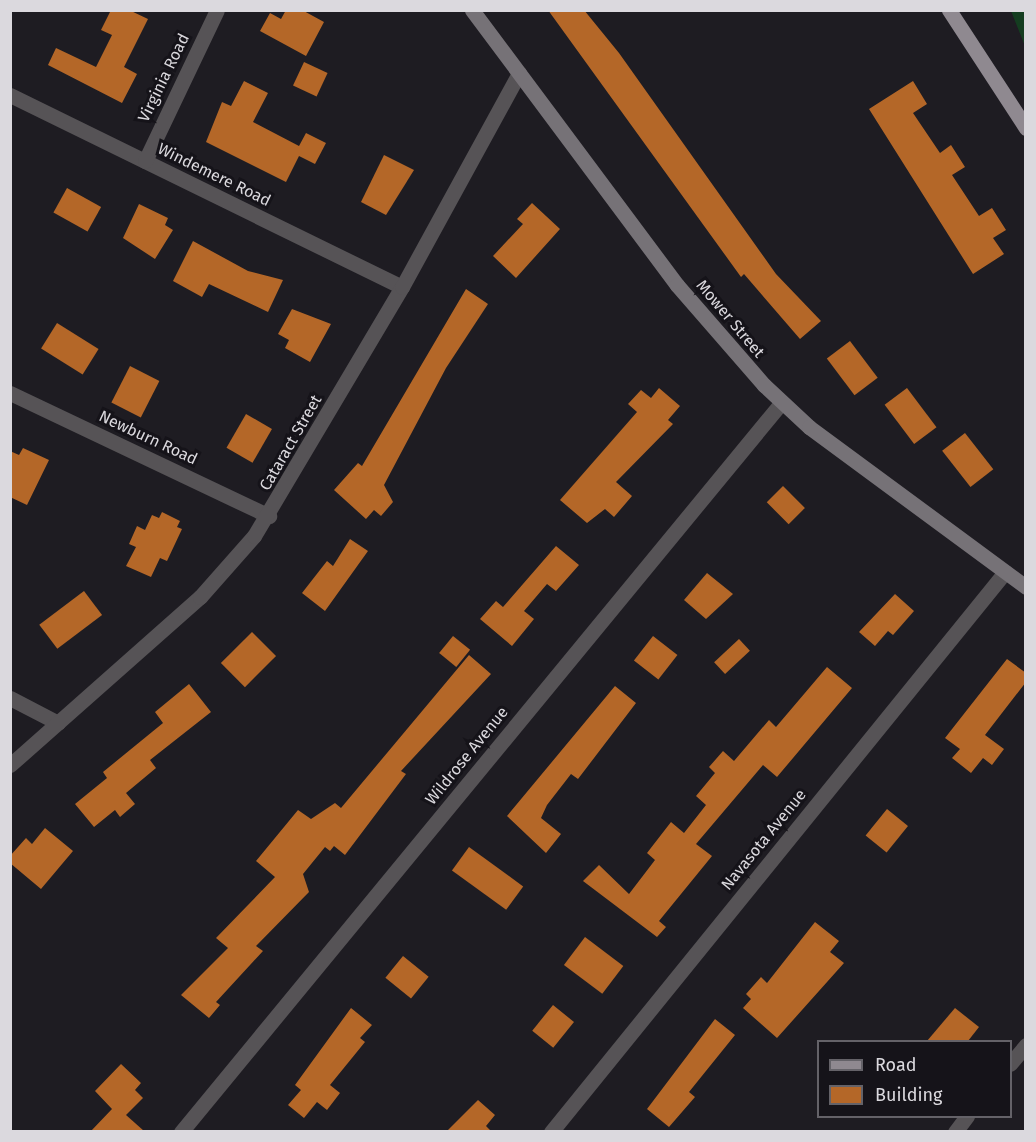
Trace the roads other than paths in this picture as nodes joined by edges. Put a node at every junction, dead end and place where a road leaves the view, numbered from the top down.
1 (217, 10) edge
2 (472, 10) edge
3 (949, 10) edge
4 (519, 73) junction
5 (10, 95) edge
6 (1026, 128) edge
7 (145, 161) junction
8 (402, 287) junction
9 (10, 393) edge
10 (781, 403) junction
11 (269, 516) junction
12 (1005, 572) junction
13 (1026, 587) edge
14 (10, 698) edge
15 (58, 723) junction
16 (10, 765) edge
17 (1026, 1045) edge
18 (1012, 1063) edge
19 (965, 1118) edge
20 (181, 1131) edge
21 (551, 1131) edge
22 (955, 1131) edge

1 - 7 street, Virginia Road
2 - 4 street, Mower Street
3 - 6 main road
4 - 8 street, Cataract Street
4 - 10 street, Mower Street
5 - 7 street, Windemere Road
7 - 8 street, Windemere Road
8 - 11 street, Cataract Street
9 - 11 street, Newburn Road
10 - 12 street, Mower Street
10 - 20 street, Wildrose Avenue
11 - 15 street, Cataract Street
12 - 13 street, Mower Street
12 - 21 street, Navasota Avenue
14 - 15 street
15 - 16 street, Cataract Street
17 - 18 street
19 - 22 street

